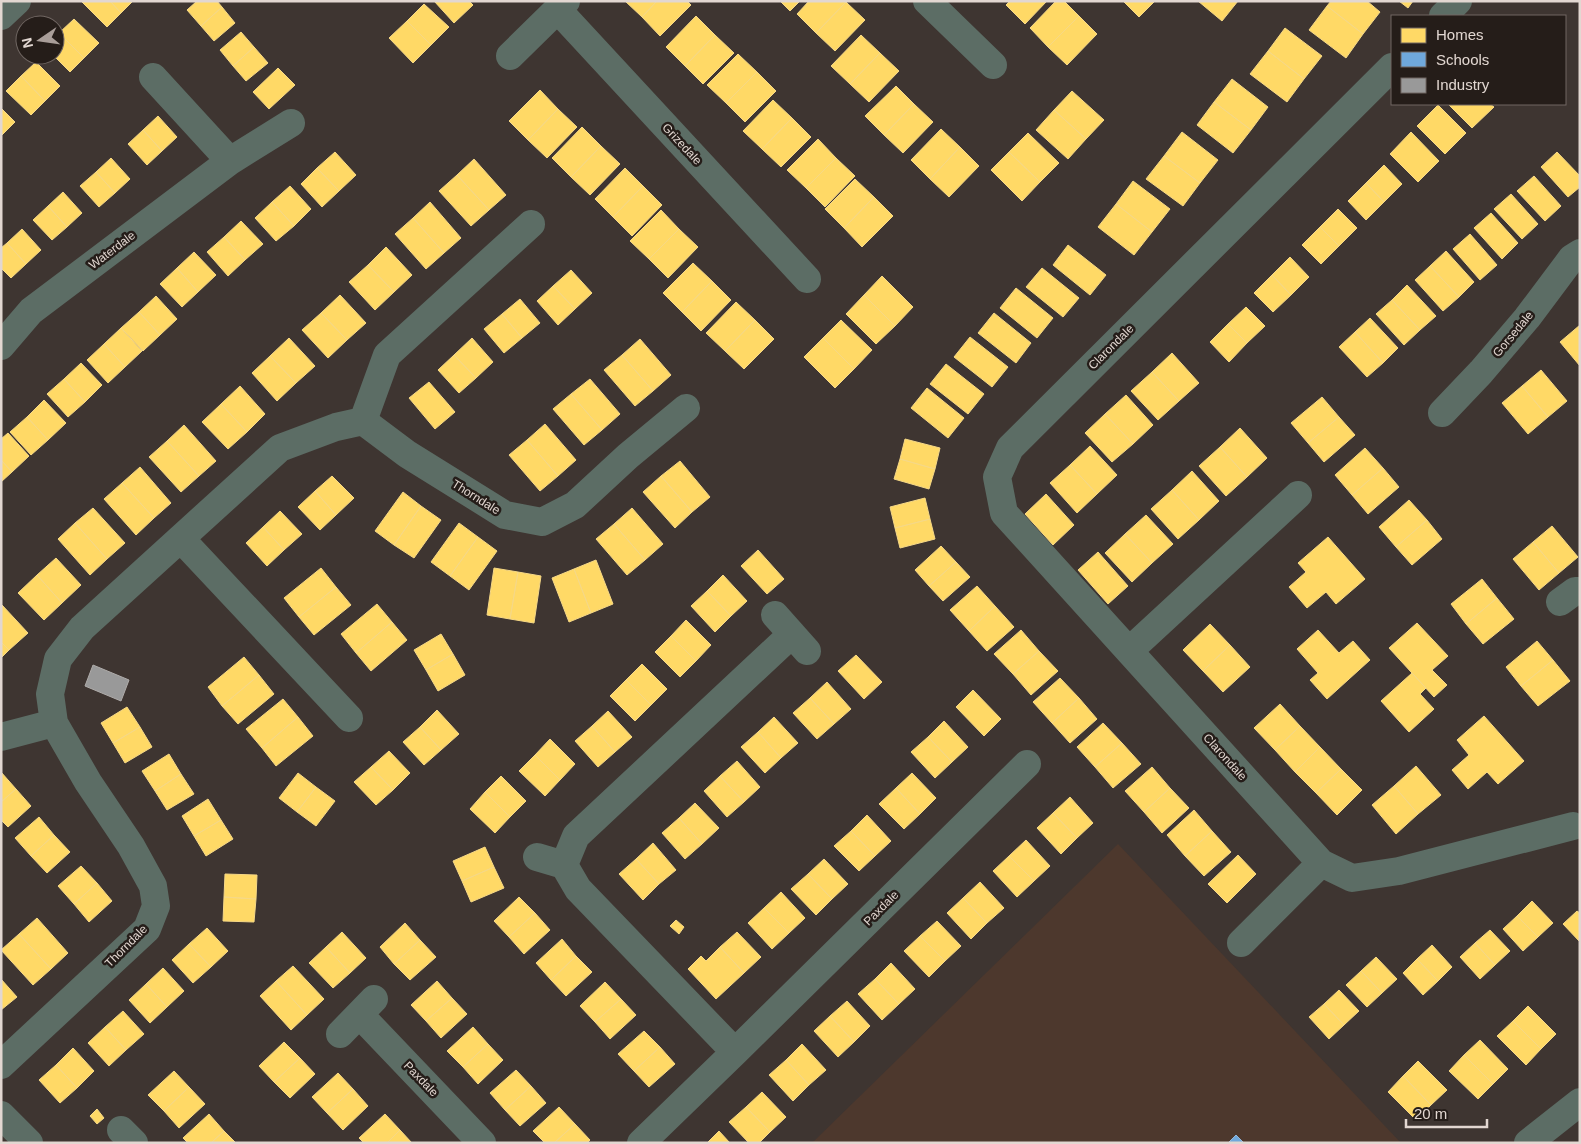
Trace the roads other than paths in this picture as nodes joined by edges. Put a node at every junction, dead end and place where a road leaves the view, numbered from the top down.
1 (17, 1) edge
2 (927, 1) edge
3 (1458, 1) edge
4 (562, 5) edge
5 (1444, 15) edge
6 (1, 16) edge
7 (510, 56) dead end
8 (993, 65) dead end
9 (1391, 68) edge
10 (153, 77) dead end
11 (291, 123) dead end
12 (230, 161) junction
13 (530, 224) dead end
14 (1580, 253) edge
15 (806, 279) dead end
16 (1, 346) edge
17 (686, 408) dead end
18 (1442, 412) dead end
19 (363, 422) junction
20 (1298, 495) dead end
21 (181, 539) junction
22 (791, 633) dead end
23 (1129, 651) junction
24 (349, 718) dead end
25 (54, 723) junction
26 (1, 737) edge
27 (1027, 764) dead end
28 (1573, 826) dead end
29 (537, 858) dead end
30 (1320, 863) junction
31 (564, 865) junction
32 (1241, 942) dead end
33 (340, 1034) dead end
34 (735, 1052) junction
35 (1, 1065) edge
36 (1580, 1102) edge
37 (1, 1115) edge
38 (29, 1143) edge
39 (482, 1143) edge
40 (641, 1143) edge
41 (1528, 1143) edge

1 - 6 street
2 - 8 street
3 - 5 street
4 - 7 street, Grizedale
4 - 15 street, Grizedale
9 - 23 street, Clarondale
10 - 12 street
11 - 12 street, Waterdale
12 - 16 street, Waterdale
13 - 19 street
14 - 18 street, Gorsedale
17 - 19 street, Thorndale
19 - 21 street, Thorndale
20 - 23 street
21 - 24 street
21 - 25 street, Thorndale
22 - 31 street
23 - 30 street, Clarondale
25 - 26 street
25 - 35 street, Thorndale
27 - 34 street, Paxdale
28 - 30 street, Clarondale
29 - 31 street
30 - 32 street
31 - 34 street
33 - 39 street, Paxdale
34 - 40 street, Paxdale
36 - 41 street
37 - 38 street

